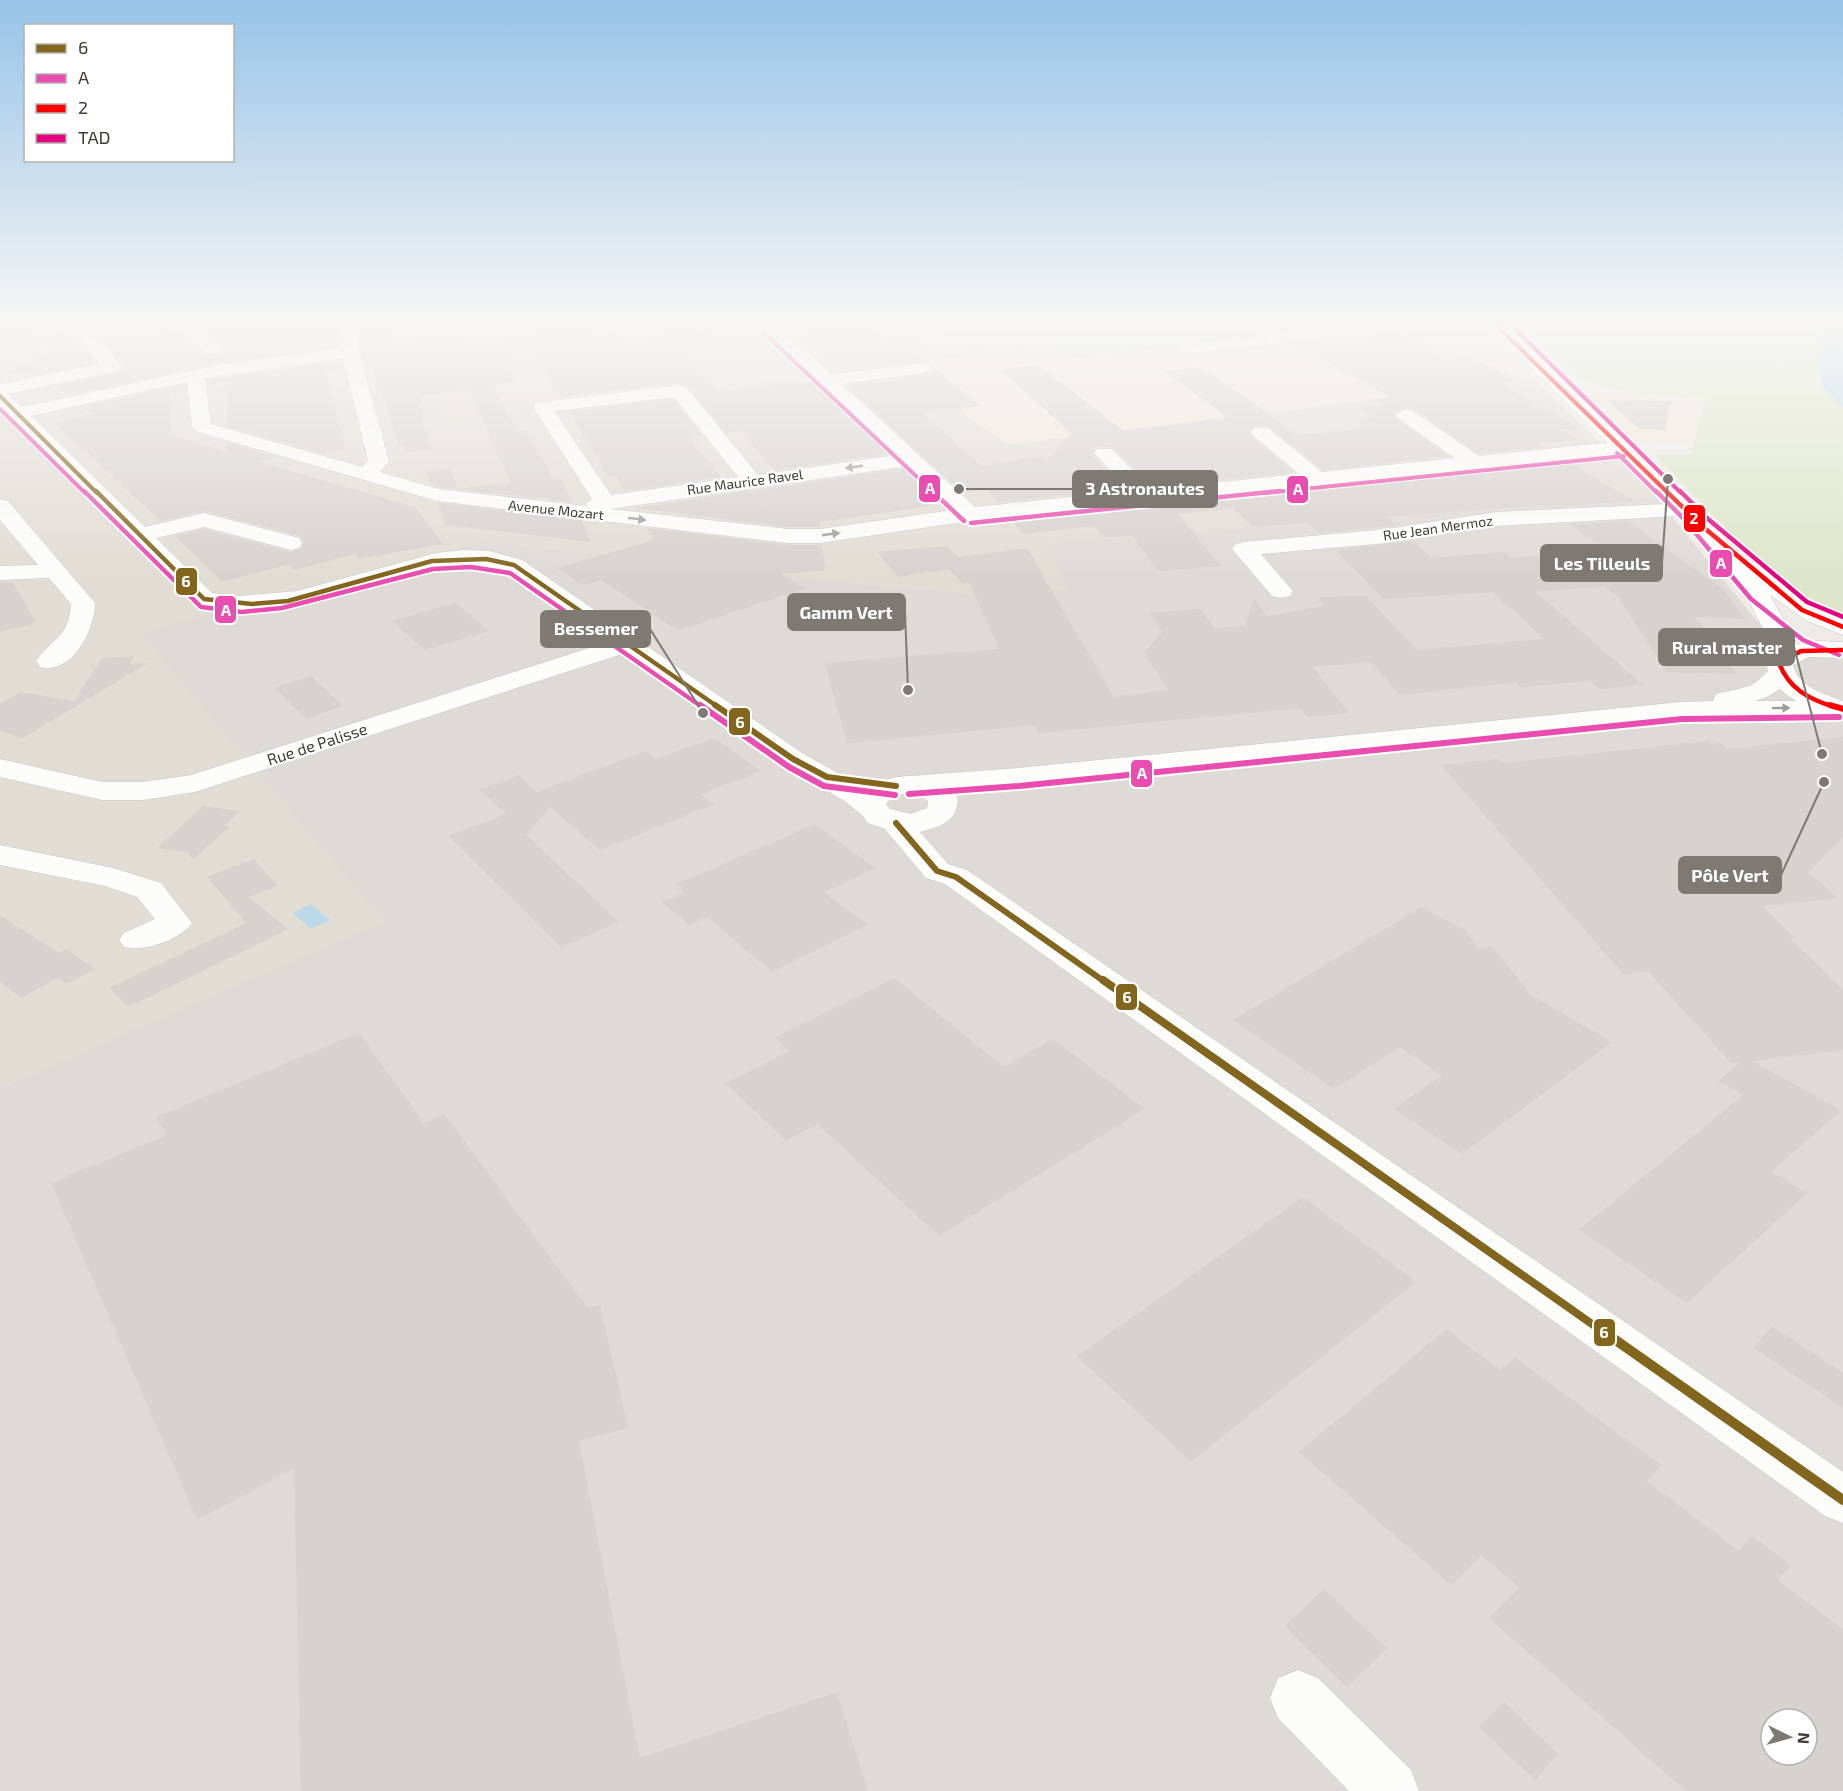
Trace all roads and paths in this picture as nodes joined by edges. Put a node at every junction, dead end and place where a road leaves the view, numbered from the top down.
1 (15, 410) edge
2 (35, 410) edge
3 (200, 410) edge
4 (365, 410) edge
5 (544, 410) edge
6 (694, 410) edge
7 (859, 410) edge
8 (1584, 410) edge
9 (19, 413) junction
10 (1406, 415) dead end
11 (1261, 432) dead end
12 (1623, 447) junction
13 (1104, 453) dead end
14 (912, 459) junction
15 (1473, 461) junction
16 (365, 475) junction
17 (1316, 477) junction
18 (752, 481) junction
19 (1147, 496) junction
20 (604, 501) junction
21 (0, 506) edge
22 (579, 512) junction
23 (970, 514) junction
24 (1695, 518) junction
25 (140, 535) junction
26 (291, 543) dead end
27 (56, 571) junction
28 (0, 573) edge
29 (1281, 591) dead end
30 (1757, 593) junction
31 (1843, 627) edge
32 (627, 644) junction
33 (1843, 648) edge
34 (49, 662) dead end
35 (1784, 664) junction
36 (1841, 708) edge
37 (1681, 710) junction
38 (7, 777) edge
39 (827, 777) junction
40 (1018, 777) junction
41 (902, 785) junction
42 (943, 808) junction
43 (884, 816) junction
44 (0, 855) edge
45 (956, 877) junction
46 (136, 940) dead end
47 (1843, 1500) edge
48 (1298, 1698) dead end
49 (1390, 1791) edge

1 - 9 street
2 - 9 street
3 - 16 street, Avenue Mozart
4 - 16 street
5 - 20 street
6 - 18 street
7 - 14 street
8 - 12 street
9 - 25 street
10 - 15 street
11 - 17 street
12 - 15 street, Avenue Mozart
12 - 24 street
13 - 19 street
14 -> 18 street, Rue Maurice Ravel
14 - 23 street
15 - 17 street, Avenue Mozart
16 - 22 street, Avenue Mozart
17 - 19 street, Avenue Mozart
18 - 20 street, Rue Maurice Ravel
19 - 23 street, Avenue Mozart
20 - 22 street, Rue Maurice Ravel
21 - 27 street
22 -> 23 street, Avenue Mozart
24 - 29 street, Rue Jean Mermoz
24 - 30 street
24 - 31 street
25 - 26 street
25 - 32 street
27 - 28 street
27 - 34 street
30 - 33 street
30 - 35 street
32 - 38 street, Rue de Palisse
32 - 39 street
33 - 35 street
35 - 36 street
35 - 37 street
37 -> 36 street
37 - 40 street
39 - 41 street
39 - 43 street
40 - 41 street
40 - 42 street
41 - 42 street
41 - 43 street
42 - 43 street
42 - 45 street
43 - 45 street
44 - 46 street
45 - 47 street
48 - 49 street

